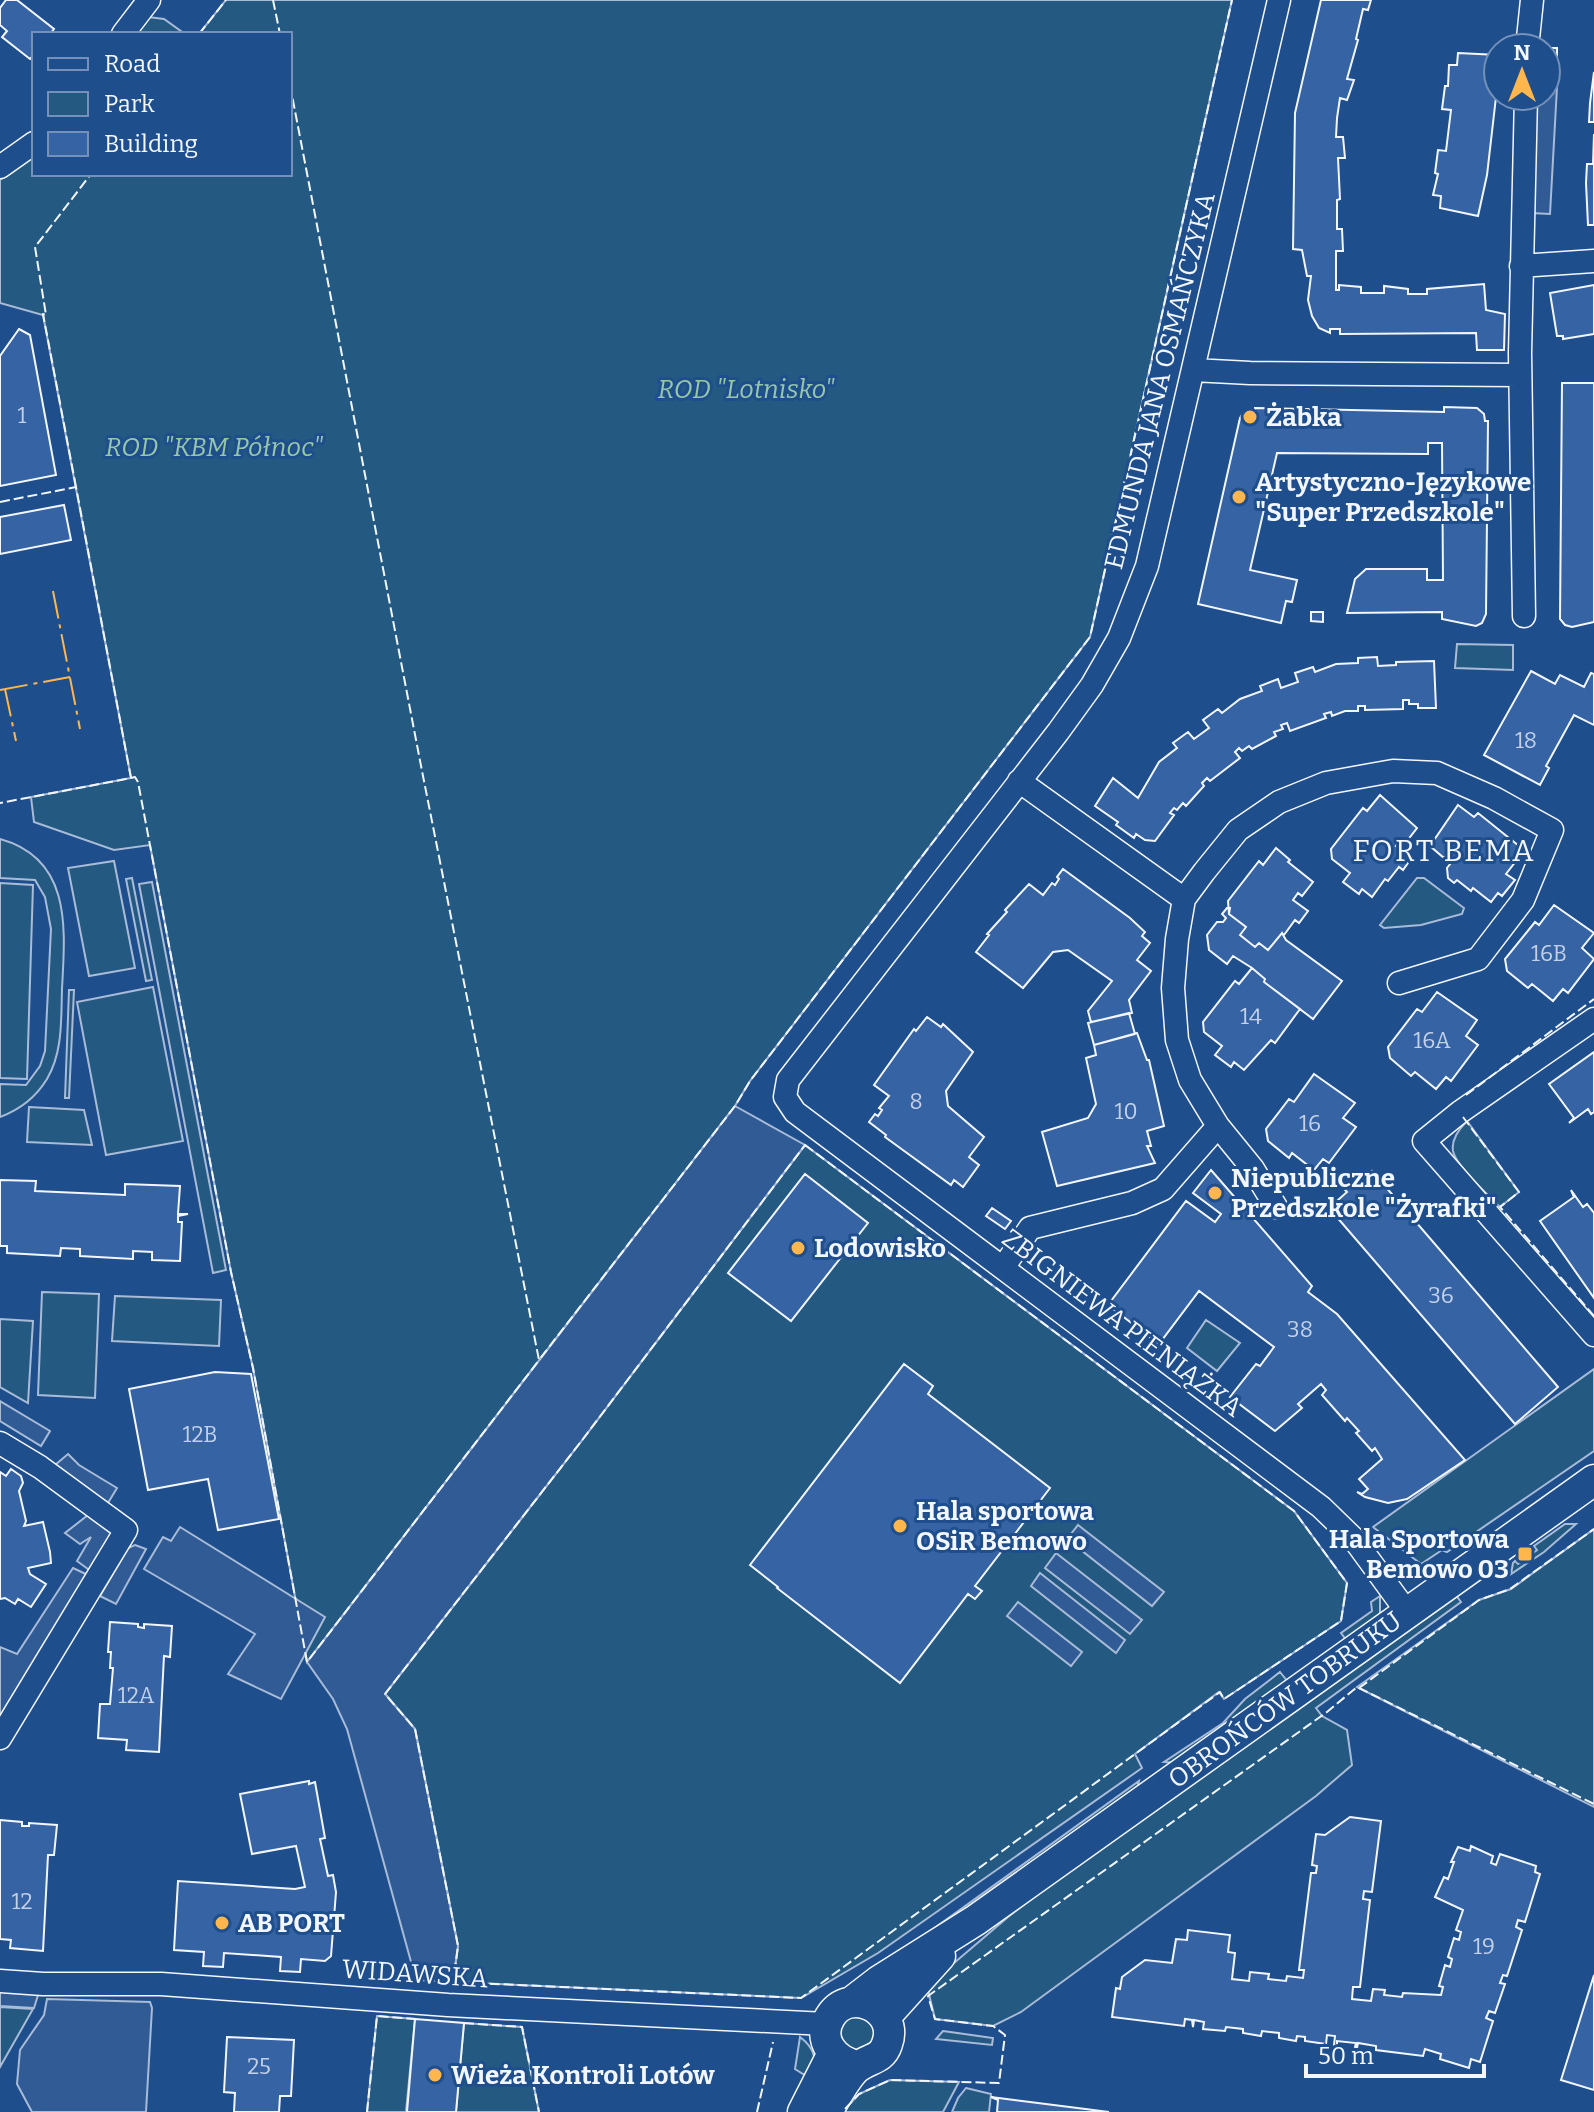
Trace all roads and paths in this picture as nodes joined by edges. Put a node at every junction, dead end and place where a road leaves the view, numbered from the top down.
1 (149, 0) edge
2 (1279, 0) edge
3 (1532, 0) edge
4 (125, 32) edge
5 (1529, 32) edge
6 (1526, 112) edge
7 (32, 144) edge
8 (0, 167) edge
9 (1594, 261) edge
10 (1521, 266) junction
11 (1193, 370) junction
12 (1520, 375) junction
13 (1524, 616) dead end
14 (1019, 781) junction
15 (1184, 899) junction
16 (1399, 983) dead end
17 (1594, 1019) edge
18 (785, 1097) joint
19 (1218, 1126) junction
20 (1276, 1207) dead end
21 (1003, 1268) junction
22 (1594, 1335) edge
23 (0, 1443) edge
24 (1594, 1480) edge
25 (1407, 1612) junction
26 (0, 1738) edge
27 (976, 1920) junction
28 (0, 1981) edge
29 (853, 2001) junction
30 (885, 2017) junction
31 (826, 2024) junction
32 (854, 2061) junction
33 (803, 2112) edge
34 (827, 2112) edge

1 - 4 street
2 - 11 street, EDMUNDA JANA OSMAŃCZYKA
3 - 5 street
6 - 10 street
7 - 8 street
9 - 10 street
10 - 12 street
11 - 12 street
11 - 14 street, EDMUNDA JANA OSMAŃCZYKA
12 - 13 street
14 - 15 street
14 - 18 street, EDMUNDA JANA OSMAŃCZYKA
15 - 16 street
15 - 19 street
17 - 22 street
18 - 21 street, ZBIGNIEWA PIENIĄŻKA
19 - 20 street
19 - 21 street
21 - 25 street, ZBIGNIEWA PIENIĄŻKA
23 - 26 street
24 - 25 street, OBROŃCÓW TOBRUKU
25 - 27 street, OBROŃCÓW TOBRUKU
27 - 29 street, OBROŃCÓW TOBRUKU
27 - 30 street, OBROŃCÓW TOBRUKU
28 - 31 street, WIDAWSKA
29 - 30 street
29 - 31 street
30 - 32 street
31 - 32 street
32 - 33 street
32 - 34 street

